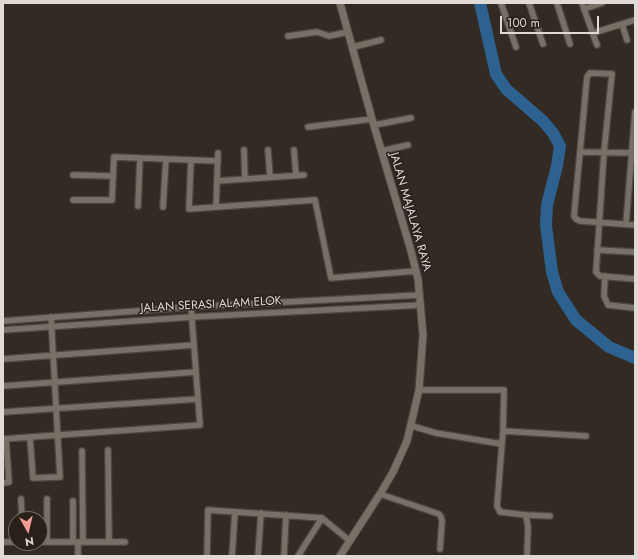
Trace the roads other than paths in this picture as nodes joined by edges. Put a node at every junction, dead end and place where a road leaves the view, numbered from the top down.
1 (340, 3) edge
2 (501, 3) edge
3 (529, 3) edge
4 (557, 3) edge
5 (602, 3) edge
6 (583, 6) edge
7 (635, 20) edge
8 (622, 24) junction
9 (348, 32) junction
10 (593, 33) junction
11 (288, 36) dead end
12 (381, 40) dead end
13 (627, 40) dead end
14 (543, 44) dead end
15 (570, 44) dead end
16 (597, 45) dead end
17 (353, 47) junction
18 (516, 48) dead end
19 (635, 112) edge
20 (411, 118) dead end
21 (373, 122) junction
22 (308, 126) dead end
23 (408, 145) dead end
24 (244, 150) dead end
25 (268, 150) dead end
26 (294, 150) dead end
27 (382, 151) junction
28 (218, 152) dead end
29 (580, 152) junction
30 (604, 152) junction
31 (633, 153) edge
32 (140, 158) junction
33 (166, 159) junction
34 (191, 160) junction
35 (218, 161) junction
36 (73, 175) dead end
37 (296, 175) junction
38 (304, 175) dead end
39 (113, 176) junction
40 (270, 177) junction
41 (245, 179) junction
42 (217, 181) junction
43 (73, 200) dead end
44 (138, 206) dead end
45 (216, 207) junction
46 (163, 208) dead end
47 (599, 222) junction
48 (626, 224) junction
49 (635, 225) edge
50 (597, 250) junction
51 (635, 252) edge
52 (416, 271) junction
53 (605, 276) junction
54 (635, 279) edge
55 (420, 294) junction
56 (394, 296) junction
57 (421, 305) junction
58 (191, 307) junction
59 (394, 307) junction
60 (635, 308) edge
61 (51, 317) junction
62 (192, 317) junction
63 (3, 321) edge
64 (51, 326) junction
65 (3, 330) edge
66 (194, 345) junction
67 (53, 355) junction
68 (3, 359) edge
69 (196, 372) junction
70 (55, 383) junction
71 (3, 386) edge
72 (419, 390) junction
73 (198, 399) junction
74 (56, 408) junction
75 (3, 412) edge
76 (412, 426) junction
77 (503, 431) junction
78 (58, 436) junction
79 (586, 436) dead end
80 (30, 437) junction
81 (4, 439) edge
82 (502, 444) junction
83 (108, 450) dead end
84 (82, 451) dead end
85 (3, 483) edge
86 (380, 494) junction
87 (21, 499) dead end
88 (47, 499) dead end
89 (73, 501) dead end
90 (22, 511) edge
91 (47, 511) edge
92 (235, 512) junction
93 (261, 514) junction
94 (286, 515) junction
95 (526, 515) junction
96 (550, 516) dead end
97 (322, 518) junction
98 (350, 541) junction
99 (48, 542) edge
100 (78, 542) junction
101 (110, 542) junction
102 (125, 542) dead end
103 (440, 549) dead end
104 (78, 556) edge
105 (207, 556) edge
106 (232, 556) edge
107 (258, 556) edge
108 (284, 556) edge
109 (298, 556) edge
110 (340, 556) edge
111 (527, 556) edge

1 - 9 street, JALAN MAJALAYA RAYA
2 - 18 street
3 - 14 street
4 - 15 street
5 - 6 street
6 - 10 street
7 - 8 street
8 - 10 street
8 - 13 street
9 - 11 street
9 - 17 street, JALAN MAJALAYA RAYA
10 - 16 street
12 - 17 street
17 - 21 street, JALAN MAJALAYA RAYA
19 - 31 street
20 - 21 street
21 - 22 street
21 - 27 street, JALAN MAJALAYA RAYA
23 - 27 street
24 - 41 street
25 - 40 street
26 - 37 street
27 - 52 street, JALAN MAJALAYA RAYA
28 - 35 street
29 - 30 street
29 - 30 street
29 - 47 street
30 - 31 street
30 - 47 street
31 - 48 street
32 - 33 street
32 - 39 street
32 - 44 street
33 - 34 street
33 - 46 street
34 - 35 street
34 - 45 street
35 - 42 street
36 - 39 street
37 - 38 street
37 - 40 street
39 - 43 street
40 - 41 street
41 - 42 street
42 - 45 street
45 - 52 street
47 - 48 street
47 - 50 street
48 - 49 street
50 - 51 street
50 - 53 street
52 - 55 street, JALAN MAJALAYA RAYA
53 - 54 street
53 - 60 street
55 - 56 street, JALAN SERASI ALAM ELOK
55 - 57 street, JALAN MAJALAYA RAYA
56 - 58 street, JALAN SERASI ALAM ELOK
56 - 59 street
57 - 59 street, JALAN SERASI ALAM ELOK
57 - 72 street, JALAN MAJALAYA RAYA
58 - 61 street, JALAN SERASI ALAM ELOK
58 - 62 street
59 - 62 street, JALAN SERASI ALAM ELOK
61 - 63 street, JALAN SERASI ALAM ELOK
61 - 64 street
62 - 64 street, JALAN SERASI ALAM ELOK
62 - 66 street
64 - 65 street, JALAN SERASI ALAM ELOK
64 - 67 street
66 - 67 street
66 - 69 street
67 - 68 street
67 - 70 street
69 - 70 street
69 - 73 street
70 - 71 street
70 - 74 street
72 - 76 street, JALAN MAJALAYA RAYA
72 - 77 street
73 - 74 street
73 - 78 street
74 - 75 street
74 - 78 street
76 - 82 street
76 - 86 street, JALAN MAJALAYA RAYA
77 - 79 street
77 - 82 street
78 - 80 street
78 - 80 street
80 - 81 street
81 - 85 street
82 - 95 street
83 - 101 street
84 - 100 street
86 - 98 street, JALAN MAJALAYA RAYA
86 - 103 street
87 - 90 street
88 - 91 street
89 - 100 street
92 - 93 street
92 - 105 street
92 - 106 street
93 - 94 street
93 - 107 street
94 - 97 street
94 - 108 street
95 - 96 street
95 - 111 street
97 - 98 street
97 - 109 street
98 - 110 street, JALAN MAJALAYA RAYA
99 - 100 street
100 - 101 street
100 - 104 street
101 - 102 street

